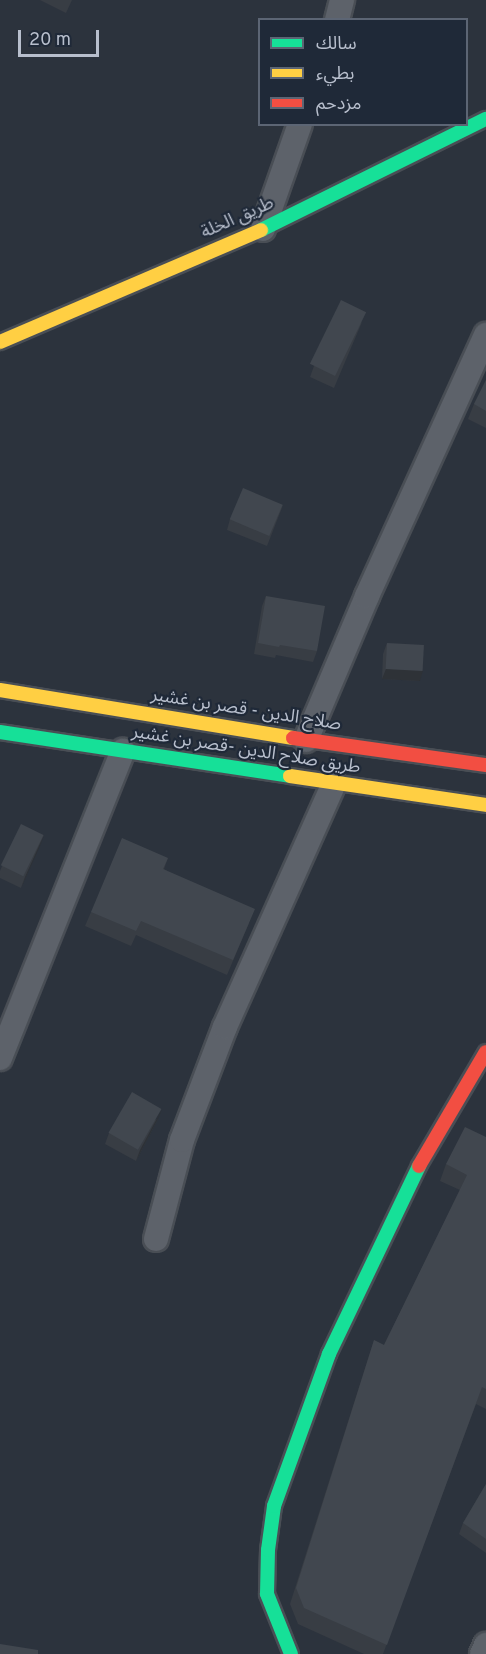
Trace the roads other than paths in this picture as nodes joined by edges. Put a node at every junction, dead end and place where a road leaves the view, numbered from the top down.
1 (342, 0) edge
2 (338, 18) edge
3 (486, 119) edge
4 (299, 126) edge
5 (262, 229) junction
6 (486, 336) edge
7 (0, 342) edge
8 (0, 690) edge
9 (0, 732) edge
10 (306, 740) junction
11 (123, 751) junction
12 (486, 765) edge
13 (334, 783) junction
14 (486, 806) edge
15 (486, 1052) edge
16 (0, 1058) edge
17 (156, 1239) dead end
18 (486, 1646) edge
19 (291, 1654) edge
20 (482, 1654) edge

1 - 2 street
3 - 5 main road, طريق الخلة
4 - 5 street
5 - 7 main road, طريق الخلة
6 - 10 street
8 - 10 main road, صلاح الدين - قصر بن غشير
9 - 11 main road, طريق صلاح الدين -قصر بن غشير
10 - 12 main road, صلاح الدين - قصر بن غشير
11 - 13 main road, طريق صلاح الدين -قصر بن غشير
11 - 16 street
13 - 14 main road, طريق صلاح الدين -قصر بن غشير
13 - 17 street
15 - 19 main road
18 - 20 street

